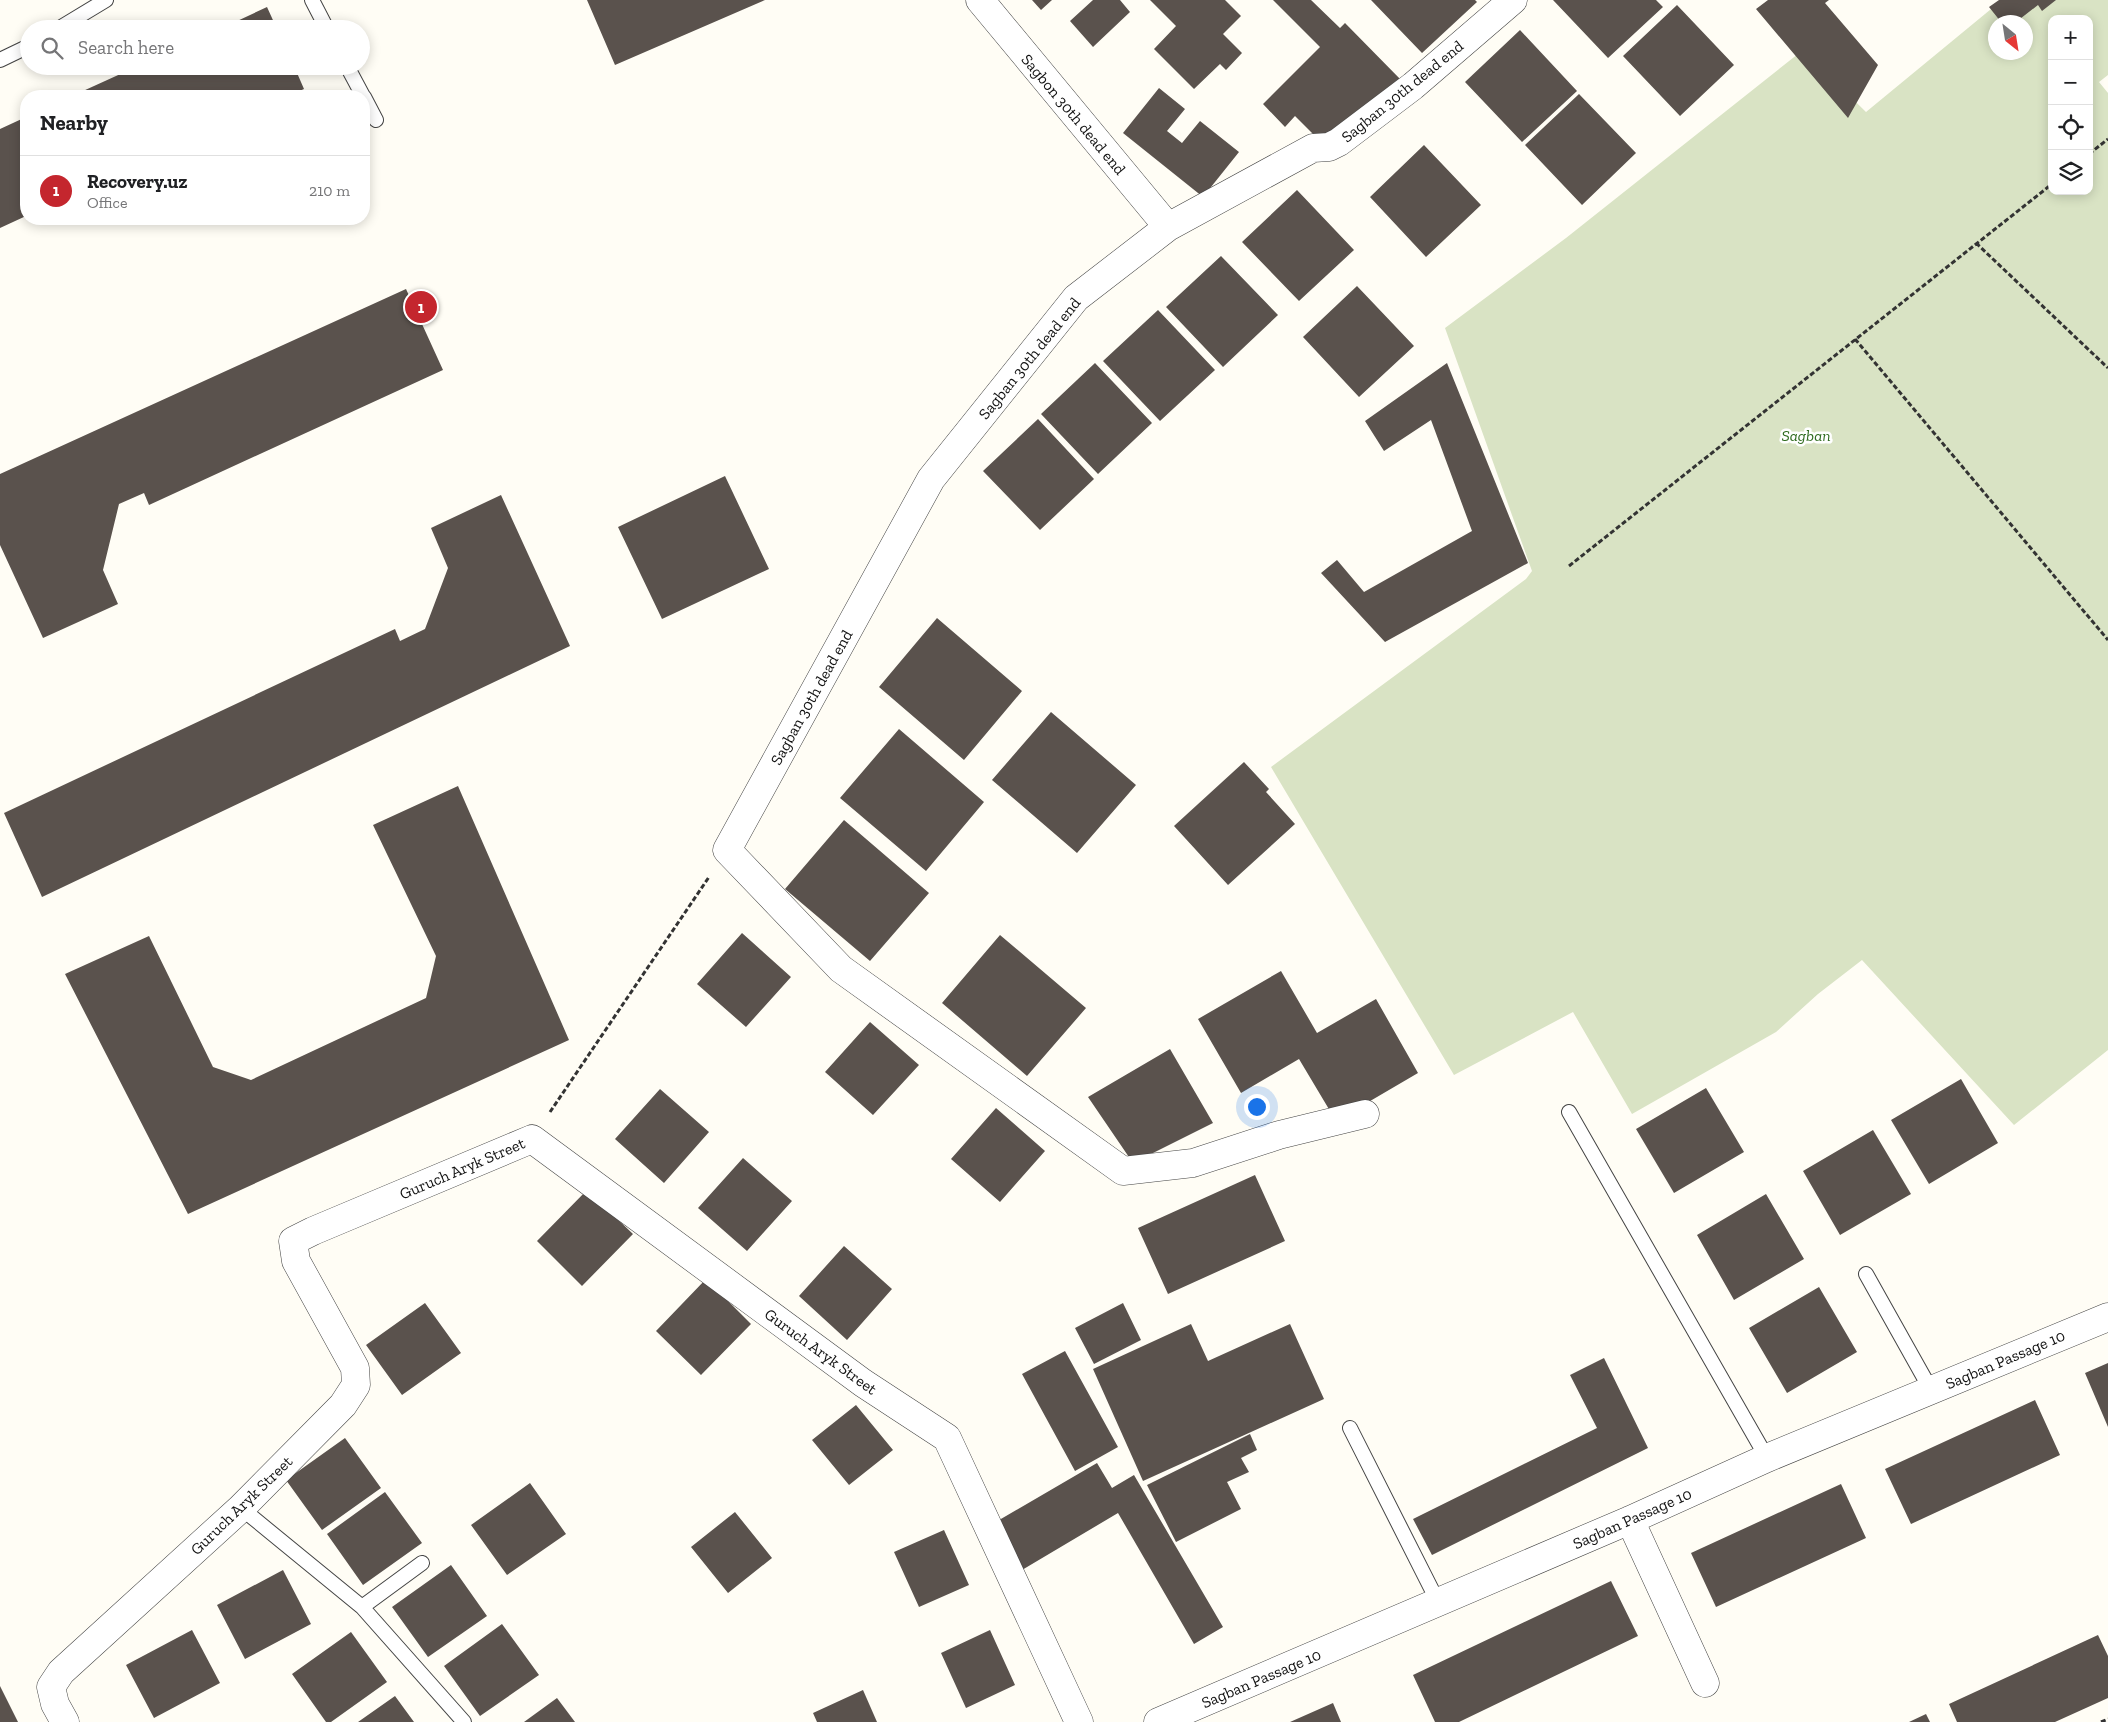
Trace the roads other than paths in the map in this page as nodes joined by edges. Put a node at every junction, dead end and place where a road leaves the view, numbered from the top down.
1 (106, 0) edge
2 (312, 0) edge
3 (980, 0) edge
4 (1513, 0) edge
5 (73, 20) edge
6 (322, 20) edge
7 (20, 50) edge
8 (0, 60) edge
9 (352, 75) edge
10 (359, 90) edge
11 (370, 109) edge
12 (376, 120) dead end
13 (1168, 227) junction
14 (1569, 1112) dead end
15 (1365, 1114) dead end
16 (1866, 1274) dead end
17 (2108, 1317) edge
18 (1931, 1390) junction
19 (1350, 1428) dead end
20 (1767, 1458) junction
21 (241, 1508) junction
22 (1630, 1520) junction
23 (422, 1563) dead end
24 (1438, 1602) junction
25 (362, 1607) junction
26 (1705, 1683) dead end
27 (65, 1722) edge
28 (464, 1722) edge
29 (1080, 1722) edge
30 (1158, 1722) edge

1 - 5 lane
2 - 6 lane
3 - 13 street, Sagbon 30th dead end
4 - 13 street, Sagban 30th dead end
7 - 8 lane
9 - 10 lane
11 - 12 lane
13 - 15 street, Sagban 30th dead end
14 - 20 lane
16 - 18 lane
17 - 18 street, Sagban Passage 10
18 - 20 street, Sagban Passage 10
19 - 24 lane
20 - 22 street, Sagban Passage 10
21 - 25 lane
21 - 27 street, Guruch Aryk Street
21 - 29 street, Guruch Aryk Street
22 - 24 street, Sagban Passage 10
22 - 26 street
23 - 25 lane
24 - 30 street, Sagban Passage 10
25 - 28 lane

